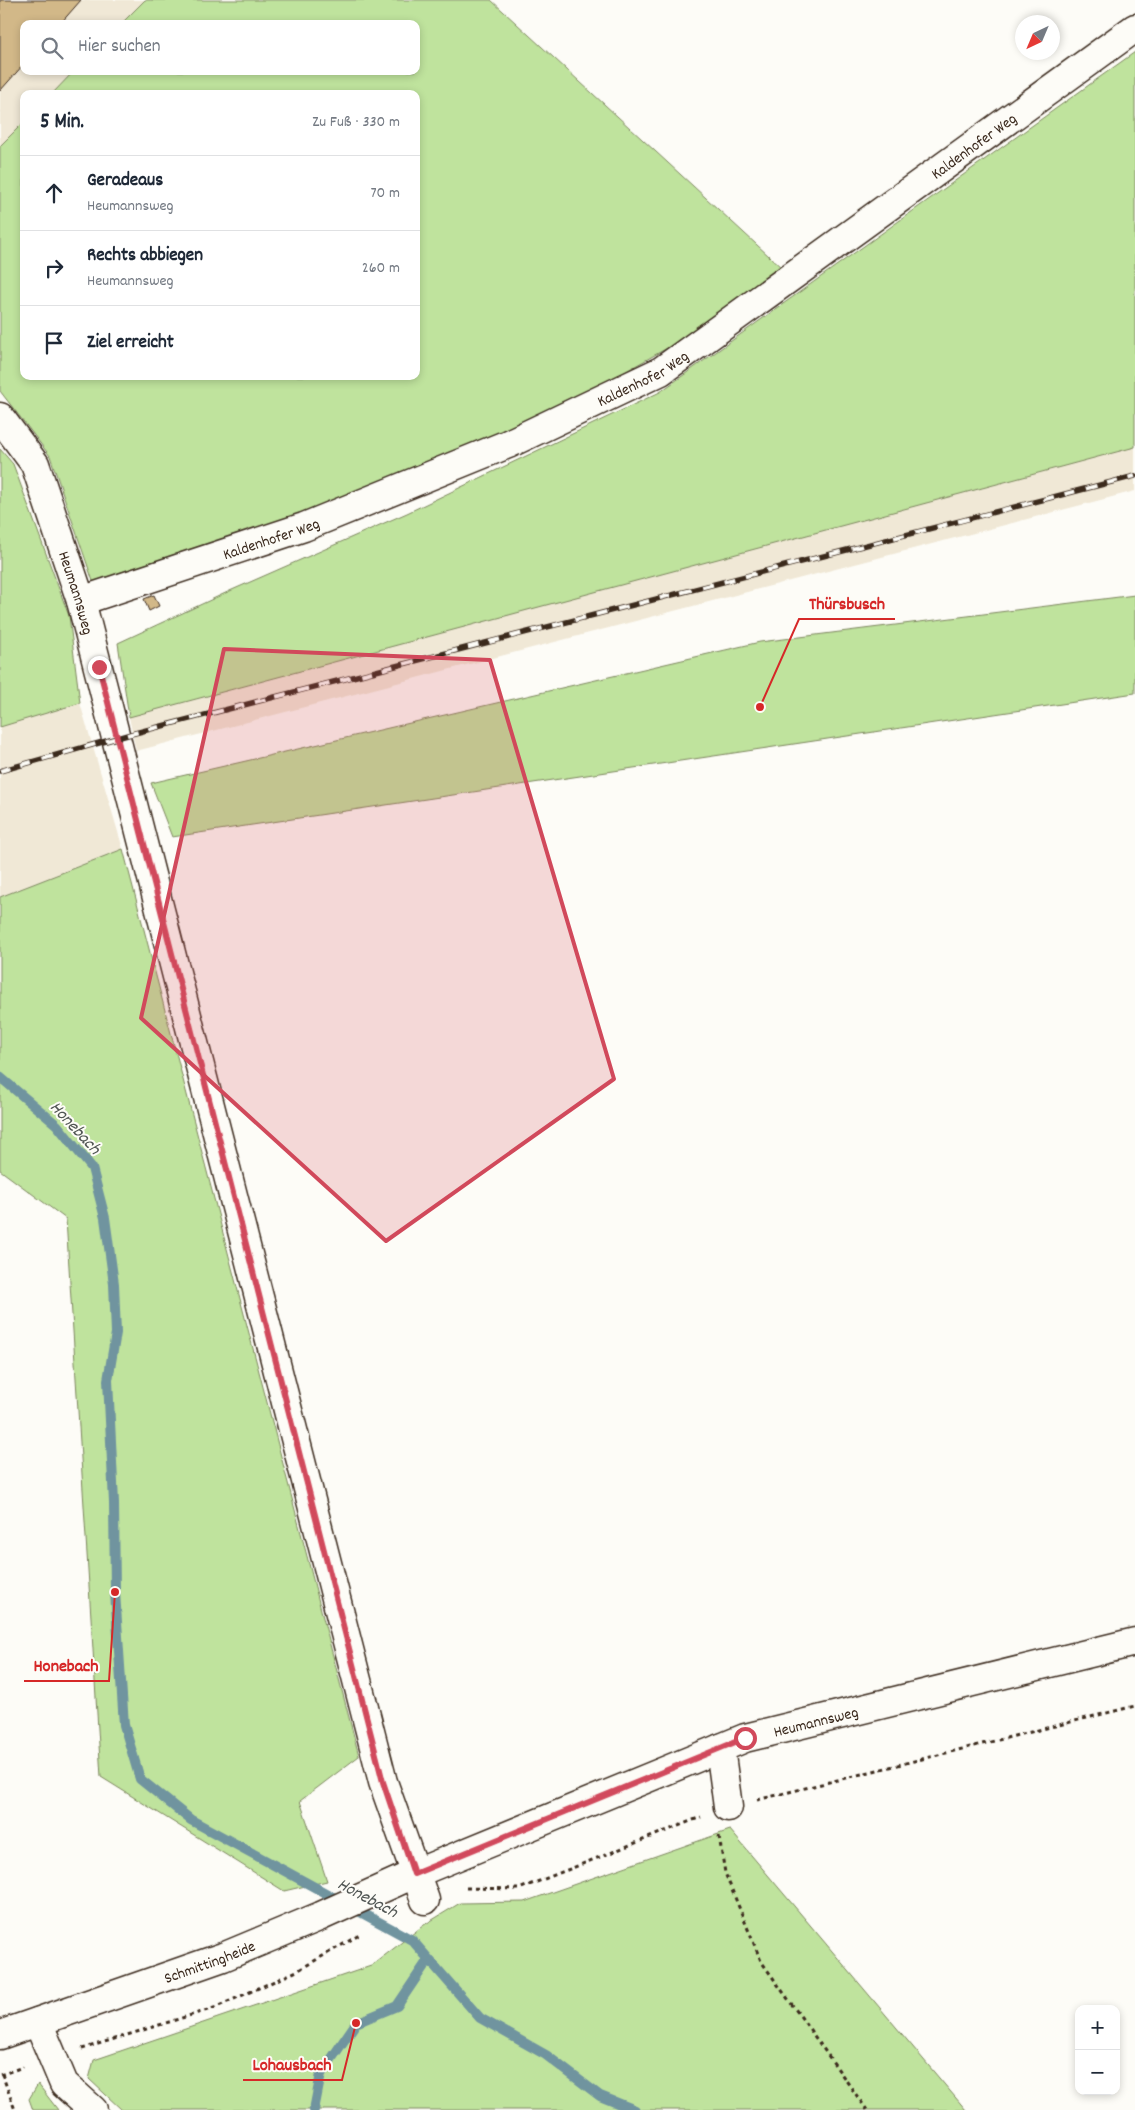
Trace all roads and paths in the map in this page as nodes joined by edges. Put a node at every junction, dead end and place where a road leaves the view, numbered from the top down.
1 (1135, 28) edge
2 (0, 417) edge
3 (81, 601) junction
4 (1135, 1642) edge
5 (1135, 1706) edge
6 (720, 1748) junction
7 (728, 1807) junction
8 (414, 1874) junction
9 (425, 1900) joint
10 (358, 1936) dead end
11 (38, 2022) junction
12 (0, 2035) edge
13 (53, 2058) junction
14 (0, 2075) edge
15 (15, 2110) edge
16 (93, 2110) edge
17 (867, 2110) edge

1 - 3 street, Kaldenhofer Weg
2 - 3 street, Heumannsweg
3 - 8 street, Heumannsweg
4 - 6 street, Heumannsweg
5 - 7 path
6 - 7 street
6 - 8 street, Heumannsweg
7 - 9 path
7 - 17 path
8 - 9 street
8 - 11 street, Schmittingheide
10 - 13 path
11 - 12 street, Schmittingheide
11 - 13 street
13 - 16 street
14 - 15 path

